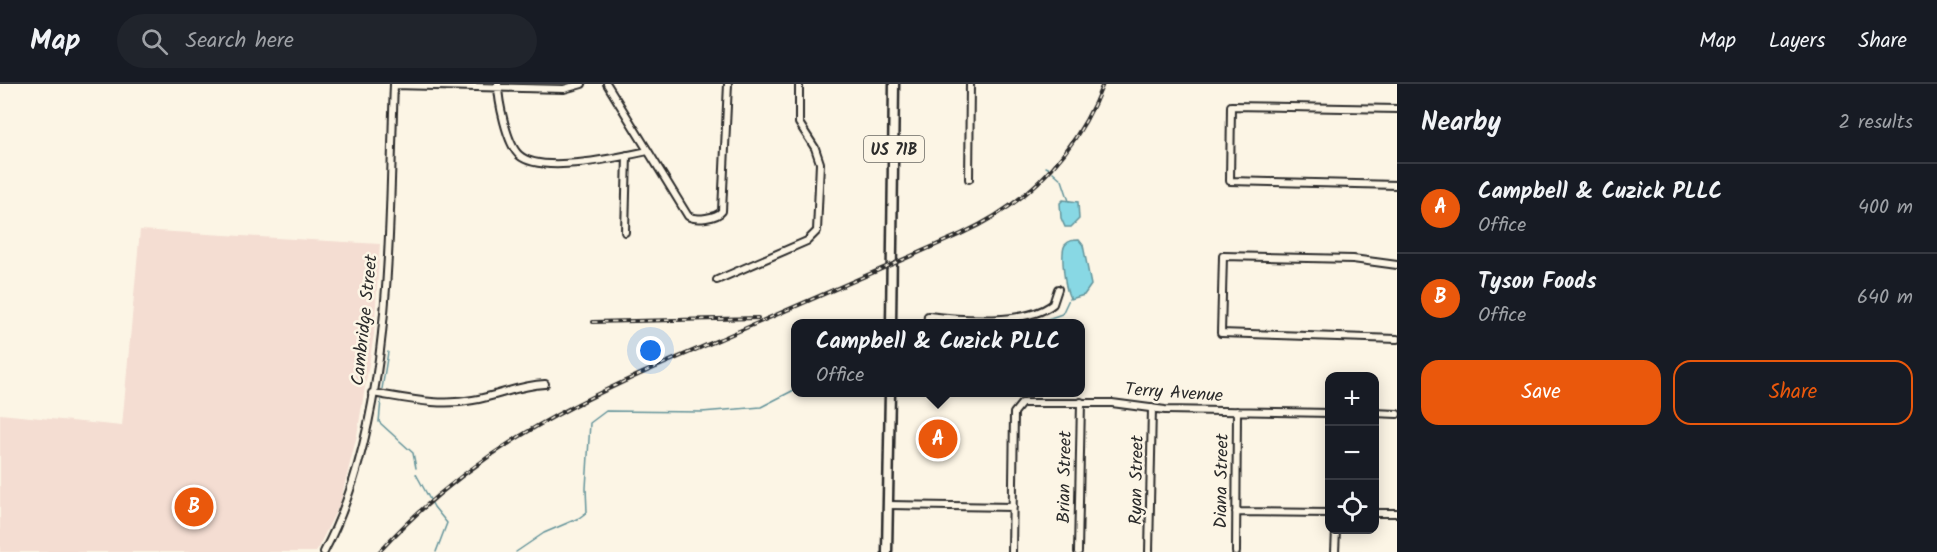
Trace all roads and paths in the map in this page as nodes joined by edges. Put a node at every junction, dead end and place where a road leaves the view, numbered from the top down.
1 (582, 84) edge
2 (607, 84) edge
3 (728, 84) edge
4 (799, 84) edge
5 (894, 84) edge
6 (970, 84) edge
7 (394, 85) edge
8 (498, 86) edge
9 (1397, 109) edge
10 (648, 152) junction
11 (627, 155) junction
12 (969, 179) dead end
13 (1397, 185) edge
14 (625, 232) dead end
15 (1397, 265) edge
16 (717, 280) dead end
17 (1058, 289) dead end
18 (891, 319) edge
19 (928, 319) edge
20 (1397, 339) edge
21 (545, 384) dead end
22 (372, 393) junction
23 (890, 397) edge
24 (1081, 402) junction
25 (1152, 408) junction
26 (1237, 411) junction
27 (1325, 412) edge
28 (1379, 414) edge
29 (1397, 414) edge
30 (888, 505) junction
31 (1013, 507) junction
32 (1236, 512) junction
33 (1325, 513) edge
34 (1379, 513) edge
35 (1397, 513) edge
36 (1336, 534) edge
37 (324, 552) edge
38 (887, 552) edge
39 (1012, 552) edge
40 (1078, 552) edge
41 (1149, 552) edge
42 (1236, 552) edge
43 (1335, 552) edge

1 - 8 street
2 - 10 street
3 - 10 street
4 - 16 street
5 - 18 highway, US 71B
6 - 12 street
7 - 8 street
7 - 22 street, Cambridge Street
8 - 11 street
9 - 13 street
10 - 11 street
11 - 14 street
15 - 20 street
17 - 19 street
21 - 22 street
22 - 37 street, Cambridge Street
23 - 30 highway
24 - 25 street, Terry Avenue
24 - 31 street, Terry Avenue
24 - 40 street, Brian Street
25 - 26 street, Terry Avenue
25 - 41 street, Ryan Street
26 - 27 street, Terry Avenue
26 - 32 street, Diana Street
28 - 29 street
30 - 31 street
30 - 38 highway
31 - 39 street
32 - 33 street
32 - 42 street, Diana Street
34 - 35 street
36 - 43 street

